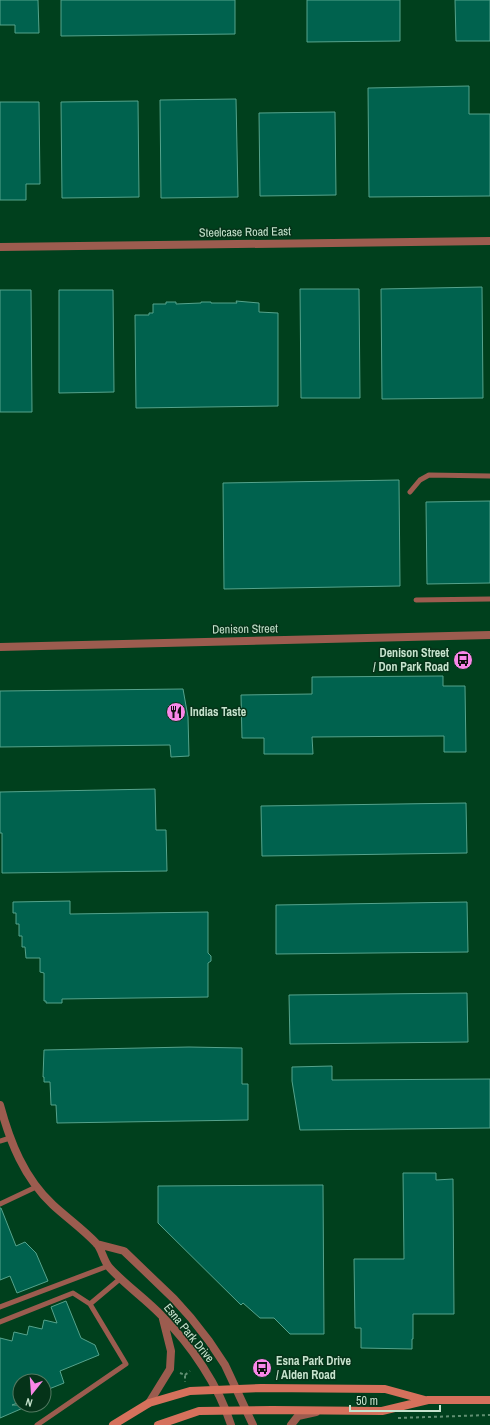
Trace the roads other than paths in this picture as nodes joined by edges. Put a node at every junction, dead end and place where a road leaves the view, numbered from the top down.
1 (490, 241) edge
2 (0, 247) edge
3 (490, 476) edge
4 (410, 492) dead end
5 (490, 599) edge
6 (416, 600) dead end
7 (490, 635) edge
8 (0, 647) edge
9 (0, 1105) edge
10 (10, 1138) junction
11 (0, 1141) edge
12 (36, 1187) junction
13 (0, 1204) edge
14 (97, 1244) junction
15 (108, 1266) junction
16 (121, 1278) junction
17 (90, 1304) junction
18 (0, 1307) edge
19 (163, 1317) junction
20 (0, 1322) edge
21 (237, 1389) junction
22 (217, 1390) junction
23 (428, 1400) junction
24 (490, 1400) edge
25 (149, 1403) junction
26 (227, 1410) junction
27 (246, 1410) junction
28 (322, 1410) junction
29 (37, 1425) edge
30 (113, 1425) edge
31 (158, 1425) edge
32 (231, 1425) edge
33 (253, 1425) edge
34 (292, 1425) edge

1 - 2 street, Steelcase Road East
3 - 4 lane
5 - 6 lane
7 - 8 street, Denison Street
9 - 10 street, Esna Park Drive
10 - 11 lane
10 - 12 street, Esna Park Drive
12 - 13 lane
12 - 14 street, Esna Park Drive
14 - 15 street, Esna Park Drive
14 - 21 street, Esna Park Drive
15 - 16 street, Esna Park Drive
15 - 18 lane
16 - 17 lane
16 - 19 street, Esna Park Drive
17 - 20 lane
17 - 29 lane
19 - 22 street, Esna Park Drive
19 - 25 street
21 - 22 main road
21 - 23 main road
21 - 27 street, Esna Park Drive
22 - 25 main road
22 - 26 street, Esna Park Drive
23 - 24 main road
23 - 28 main road
25 - 30 main road
26 - 27 main road
26 - 31 main road
26 - 32 street, Esna Park Drive
27 - 28 main road
27 - 33 street, Esna Park Drive
28 - 34 street

